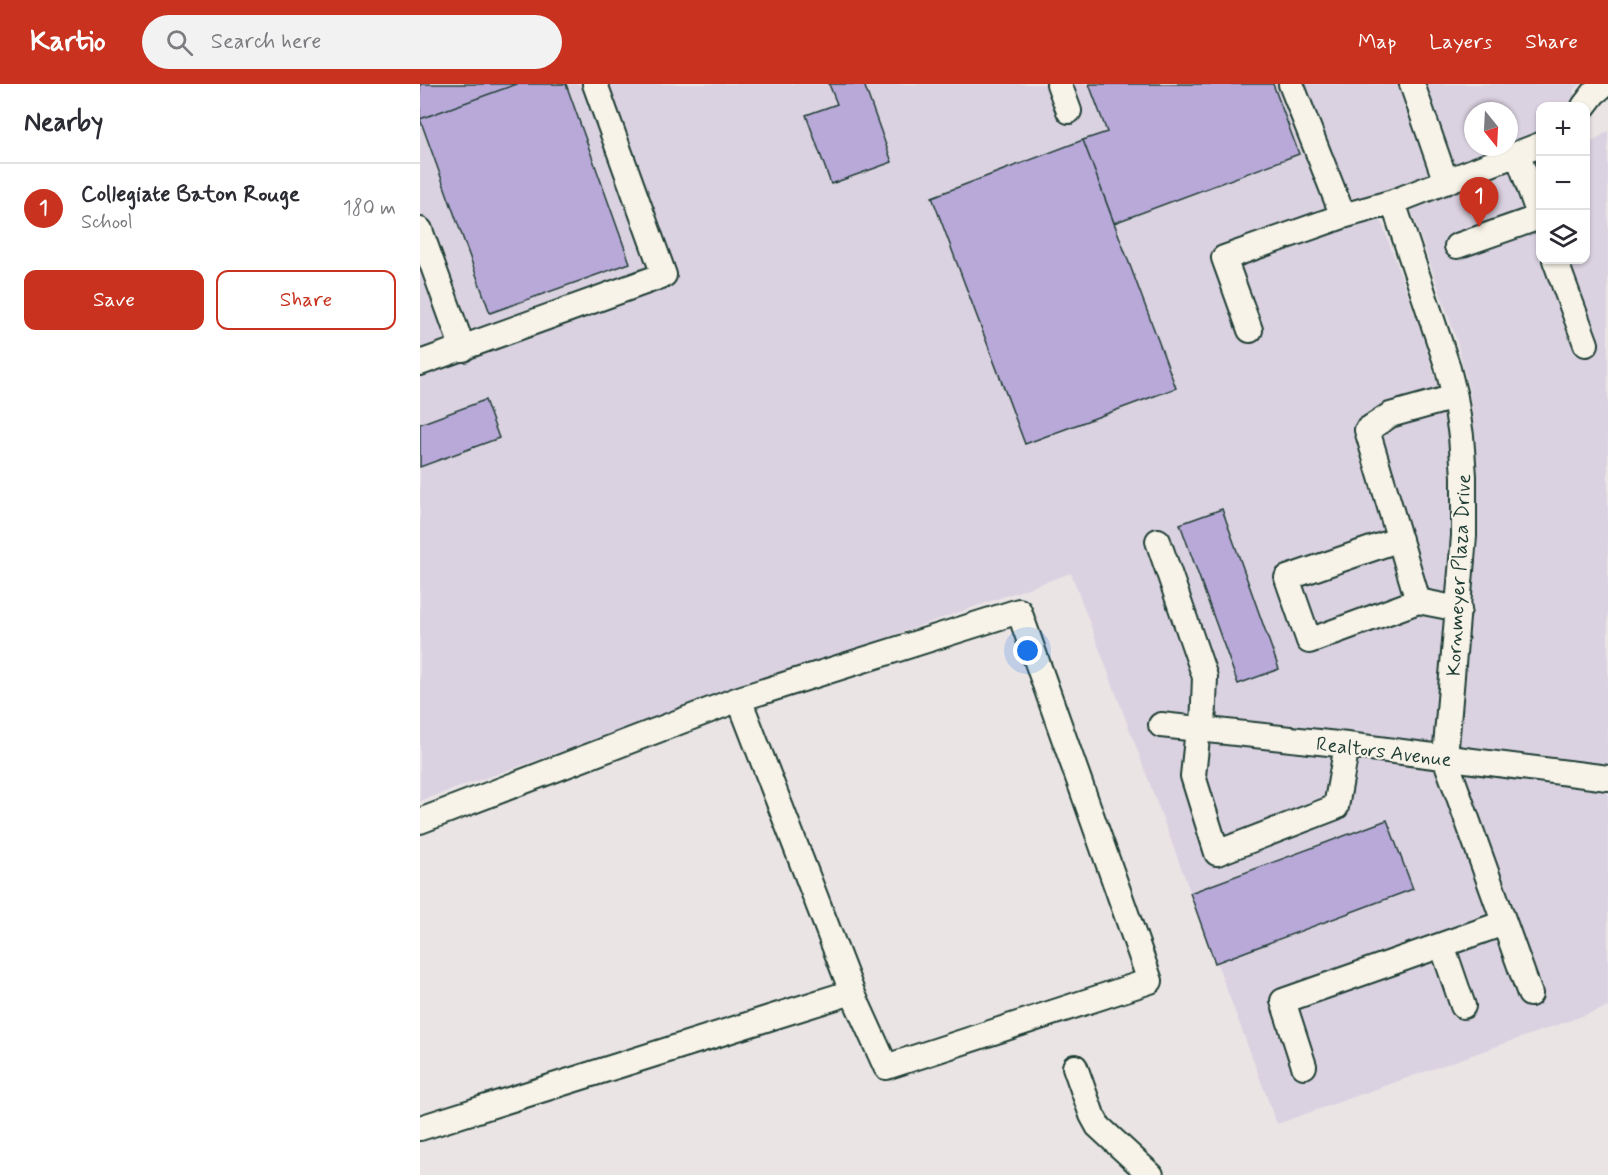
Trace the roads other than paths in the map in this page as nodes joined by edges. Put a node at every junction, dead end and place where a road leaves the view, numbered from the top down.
1 (595, 84) edge
2 (1059, 84) edge
3 (1291, 84) edge
4 (1412, 84) edge
5 (1605, 84) edge
6 (1587, 102) edge
7 (1608, 106) edge
8 (1069, 111) dead end
9 (1590, 117) edge
10 (1536, 147) edge
11 (1518, 155) joint
12 (1515, 156) edge
13 (1446, 182) junction
14 (1393, 202) junction
15 (1538, 210) edge
16 (1343, 216) junction
17 (1536, 218) edge
18 (420, 230) edge
19 (1457, 246) dead end
20 (1556, 264) edge
21 (1250, 330) dead end
22 (1586, 344) dead end
23 (463, 349) junction
24 (420, 363) edge
25 (1455, 397) junction
26 (1400, 539) junction
27 (1158, 541) dead end
28 (1418, 601) junction
29 (1459, 609) junction
30 (740, 699) junction
31 (1161, 725) dead end
32 (1201, 729) junction
33 (1347, 746) junction
34 (1445, 758) junction
35 (1608, 778) edge
36 (420, 821) edge
37 (1504, 923) junction
38 (1442, 945) junction
39 (852, 992) junction
40 (1530, 994) dead end
41 (1463, 1006) dead end
42 (1304, 1066) dead end
43 (1075, 1067) dead end
44 (420, 1128) edge
45 (1151, 1175) edge

1 - 23 street
2 - 8 street
3 - 16 street
4 - 13 street
5 - 6 street
7 - 9 street
10 - 11 street
11 - 15 street
12 - 13 street
13 - 14 street
14 - 16 street
14 - 25 street, Kornmeyer Plaza Drive
16 - 21 street
17 - 19 street
18 - 23 street
20 - 22 street
23 - 24 street
25 - 26 street
25 - 29 street, Kornmeyer Plaza Drive
26 - 28 street
26 - 28 street
27 - 32 street
28 - 29 street
29 - 34 street, Kornmeyer Plaza Drive
30 - 36 street
30 - 39 street
30 - 39 street
31 - 32 street, Realtors Avenue
32 - 33 street, Realtors Avenue
32 - 33 street
33 - 34 street, Realtors Avenue
34 - 35 street, Realtors Avenue
34 - 37 street, Kornmeyer Plaza Drive
37 - 38 street
37 - 40 street, Kornmeyer Plaza Drive
38 - 41 street
38 - 42 street
39 - 44 street
43 - 45 street

